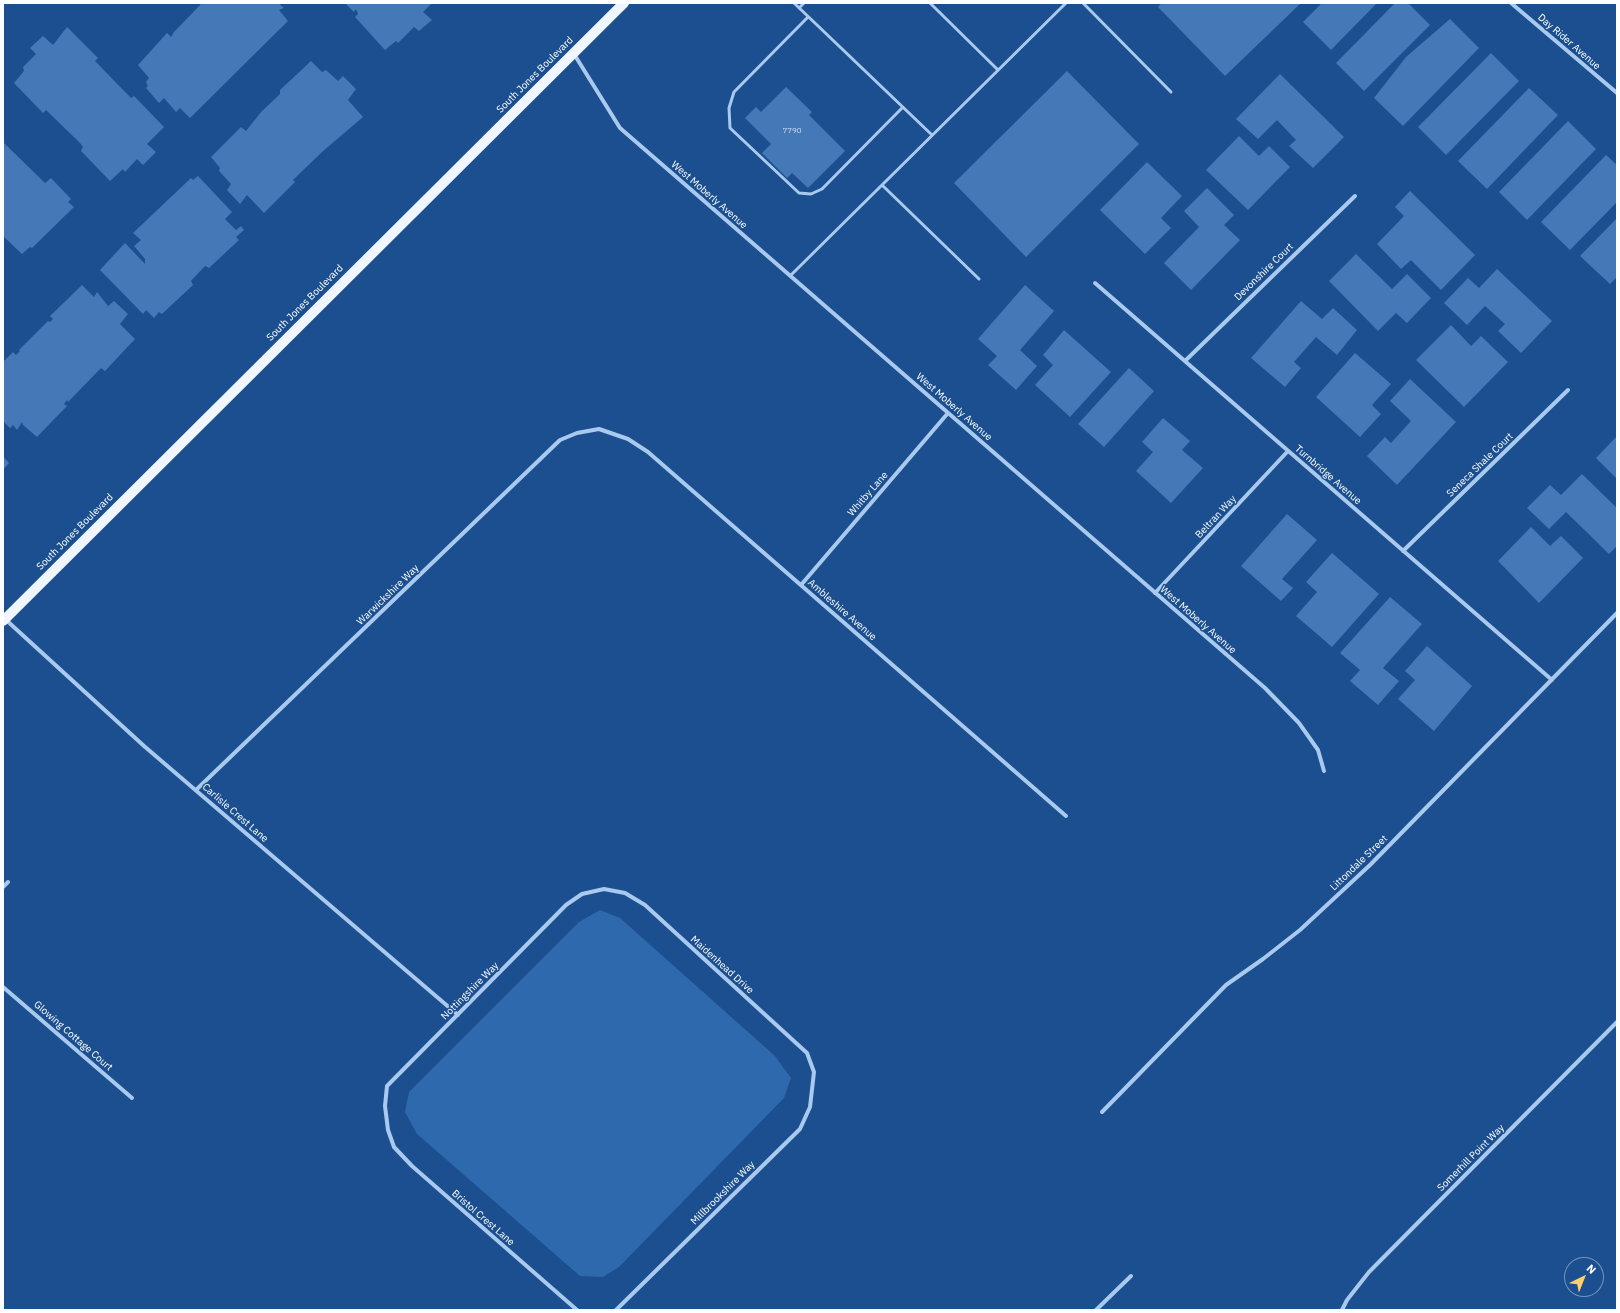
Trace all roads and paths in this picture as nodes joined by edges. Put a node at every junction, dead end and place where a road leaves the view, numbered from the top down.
1 (624, 3) edge
2 (794, 3) edge
3 (804, 3) edge
4 (930, 3) edge
5 (1066, 3) edge
6 (1083, 3) edge
7 (1511, 3) edge
8 (799, 8) junction
9 (808, 17) junction
10 (573, 53) junction
11 (998, 70) junction
12 (1171, 92) dead end
13 (1617, 93) edge
14 (903, 107) junction
15 (932, 135) junction
16 (882, 185) junction
17 (1355, 196) dead end
18 (790, 276) junction
19 (979, 278) dead end
20 (1095, 283) dead end
21 (1185, 361) junction
22 (1568, 390) dead end
23 (948, 413) junction
24 (599, 429) joint
25 (1288, 451) junction
26 (1403, 551) junction
27 (801, 585) junction
28 (1156, 593) junction
29 (1617, 613) edge
30 (4, 620) edge
31 (1552, 680) junction
32 (1324, 771) dead end
33 (196, 790) junction
34 (1066, 816) dead end
35 (8, 882) dead end
36 (3, 887) edge
37 (604, 889) joint
38 (3, 987) edge
39 (458, 1015) junction
40 (1617, 1022) edge
41 (814, 1072) joint
42 (132, 1098) dead end
43 (1102, 1112) dead end
44 (388, 1130) joint
45 (1131, 1276) dead end
46 (577, 1310) edge
47 (616, 1310) edge
48 (1096, 1310) edge
49 (1342, 1310) edge

1 - 10 main road, South Jones Boulevard
2 - 8 lane
3 - 8 lane
4 - 11 lane
5 - 11 lane
6 - 12 lane
7 - 13 street, Day Rider Avenue
8 - 9 lane
9 - 14 lane
9 - 14 lane
10 - 18 street, West Moberly Avenue
10 - 30 main road, South Jones Boulevard
11 - 15 lane
14 - 15 lane
15 - 16 lane
16 - 18 lane
16 - 19 lane
17 - 21 street, Devonshire Court
18 - 23 street, West Moberly Avenue
20 - 21 street, Turnbridge Avenue
21 - 25 street, Turnbridge Avenue
22 - 26 street, Seneca Shale Court
23 - 27 street, Whitby Lane
23 - 28 street, West Moberly Avenue
24 - 27 street, Ambleshire Avenue
24 - 33 street, Warwickshire Way
25 - 26 street, Turnbridge Avenue
25 - 28 street, Beltran Way
26 - 31 street, Turnbridge Avenue
27 - 34 street, Ambleshire Avenue
28 - 32 street, West Moberly Avenue
29 - 31 street, Littondale Street
30 - 33 street, Carlisle Crest Lane
31 - 43 street, Littondale Street
33 - 39 street, Carlisle Crest Lane
35 - 36 street
37 - 39 street, Nottingshire Way
37 - 41 street, Maidenhead Drive
38 - 42 street, Glowing Cottage Court
39 - 44 street, Nottingshire Way
40 - 49 street, Somerhill Point Way
41 - 47 street, Millbrookshire Way
44 - 46 street, Bristol Crest Lane
45 - 48 street

